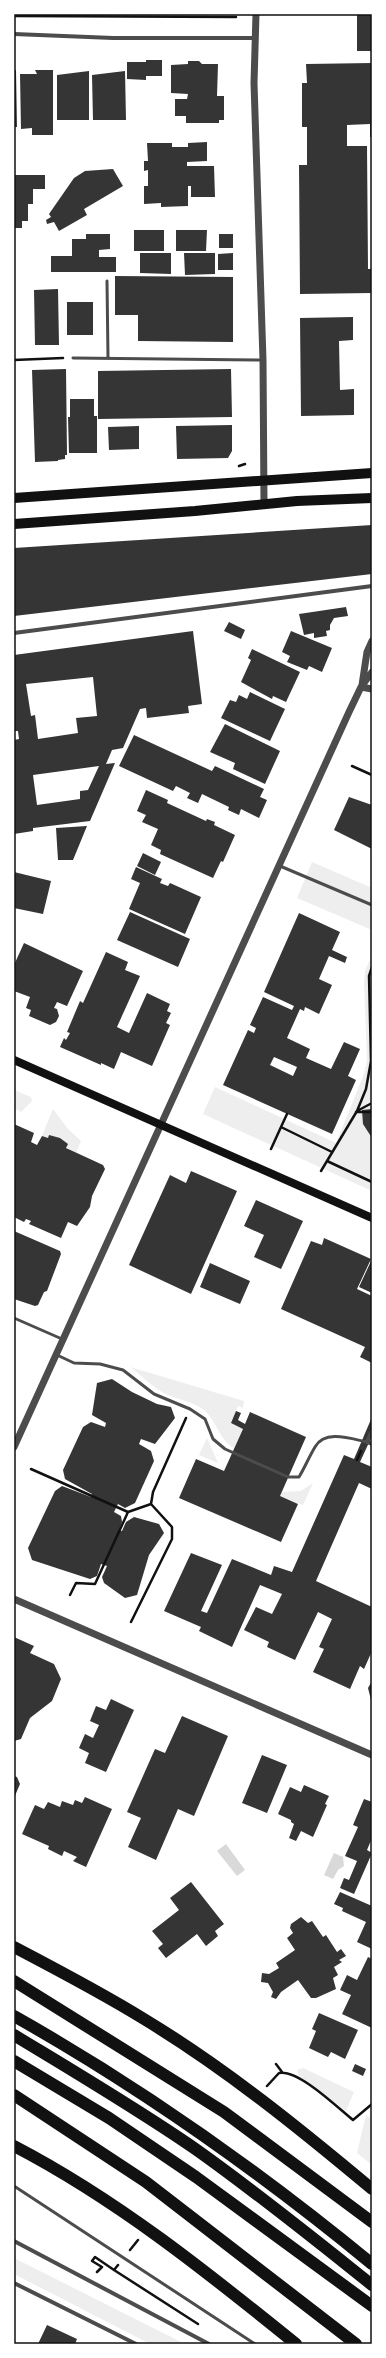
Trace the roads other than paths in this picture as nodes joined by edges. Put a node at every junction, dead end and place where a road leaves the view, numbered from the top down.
1 (256, 14) edge
2 (14, 34) edge
3 (254, 38) junction
4 (107, 281) dead end
5 (74, 358) road end
6 (108, 358) junction
7 (263, 360) junction
8 (372, 472) edge
9 (264, 480) junction
10 (14, 498) edge
11 (372, 498) edge
12 (264, 504) junction
13 (14, 524) edge
14 (372, 586) edge
15 (14, 633) edge
16 (372, 641) edge
17 (372, 672) edge
18 (361, 687) junction
19 (372, 689) edge
20 (280, 866) junction
21 (372, 905) edge
22 (14, 1060) edge
23 (163, 1125) junction
24 (372, 1218) edge
25 (14, 1318) edge
26 (64, 1339) junction
27 (57, 1355) junction
28 (372, 1431) edge
29 (367, 1442) junction
30 (372, 1444) edge
31 (14, 1446) edge
32 (14, 1599) edge
33 (372, 1755) edge
34 (14, 1947) edge
35 (14, 1981) edge
36 (14, 2016) edge
37 (14, 2035) edge
38 (14, 2061) edge
39 (14, 2095) edge
40 (14, 2146) edge
41 (14, 2186) edge
42 (372, 2189) edge
43 (372, 2222) edge
44 (14, 2241) edge
45 (372, 2264) edge
46 (14, 2283) edge
47 (372, 2284) edge
48 (372, 2306) edge
49 (136, 2344) edge
50 (209, 2344) edge
51 (255, 2344) edge
52 (296, 2344) edge
53 (356, 2344) edge

1 - 3 street
2 - 3 street
3 - 7 street
4 - 6 lane
5 - 6 lane
6 - 7 lane
7 - 9 street
8 - 9 main road
9 - 10 main road
9 - 12 street
11 - 12 main road
12 - 13 main road
14 - 15 street
16 - 18 street
17 - 18 street
18 - 19 street
18 - 20 street
20 - 21 lane
20 - 23 street
22 - 23 main road
23 - 24 main road
23 - 26 street
25 - 26 lane
26 - 27 street
27 - 29 lane
27 - 31 street
28 - 29 street
29 - 30 street
32 - 33 street
34 - 42 highway
35 - 43 highway
36 - 45 highway
37 - 47 highway
38 - 48 highway
39 - 53 highway
40 - 52 highway
41 - 51 lane
44 - 50 street
46 - 49 street

